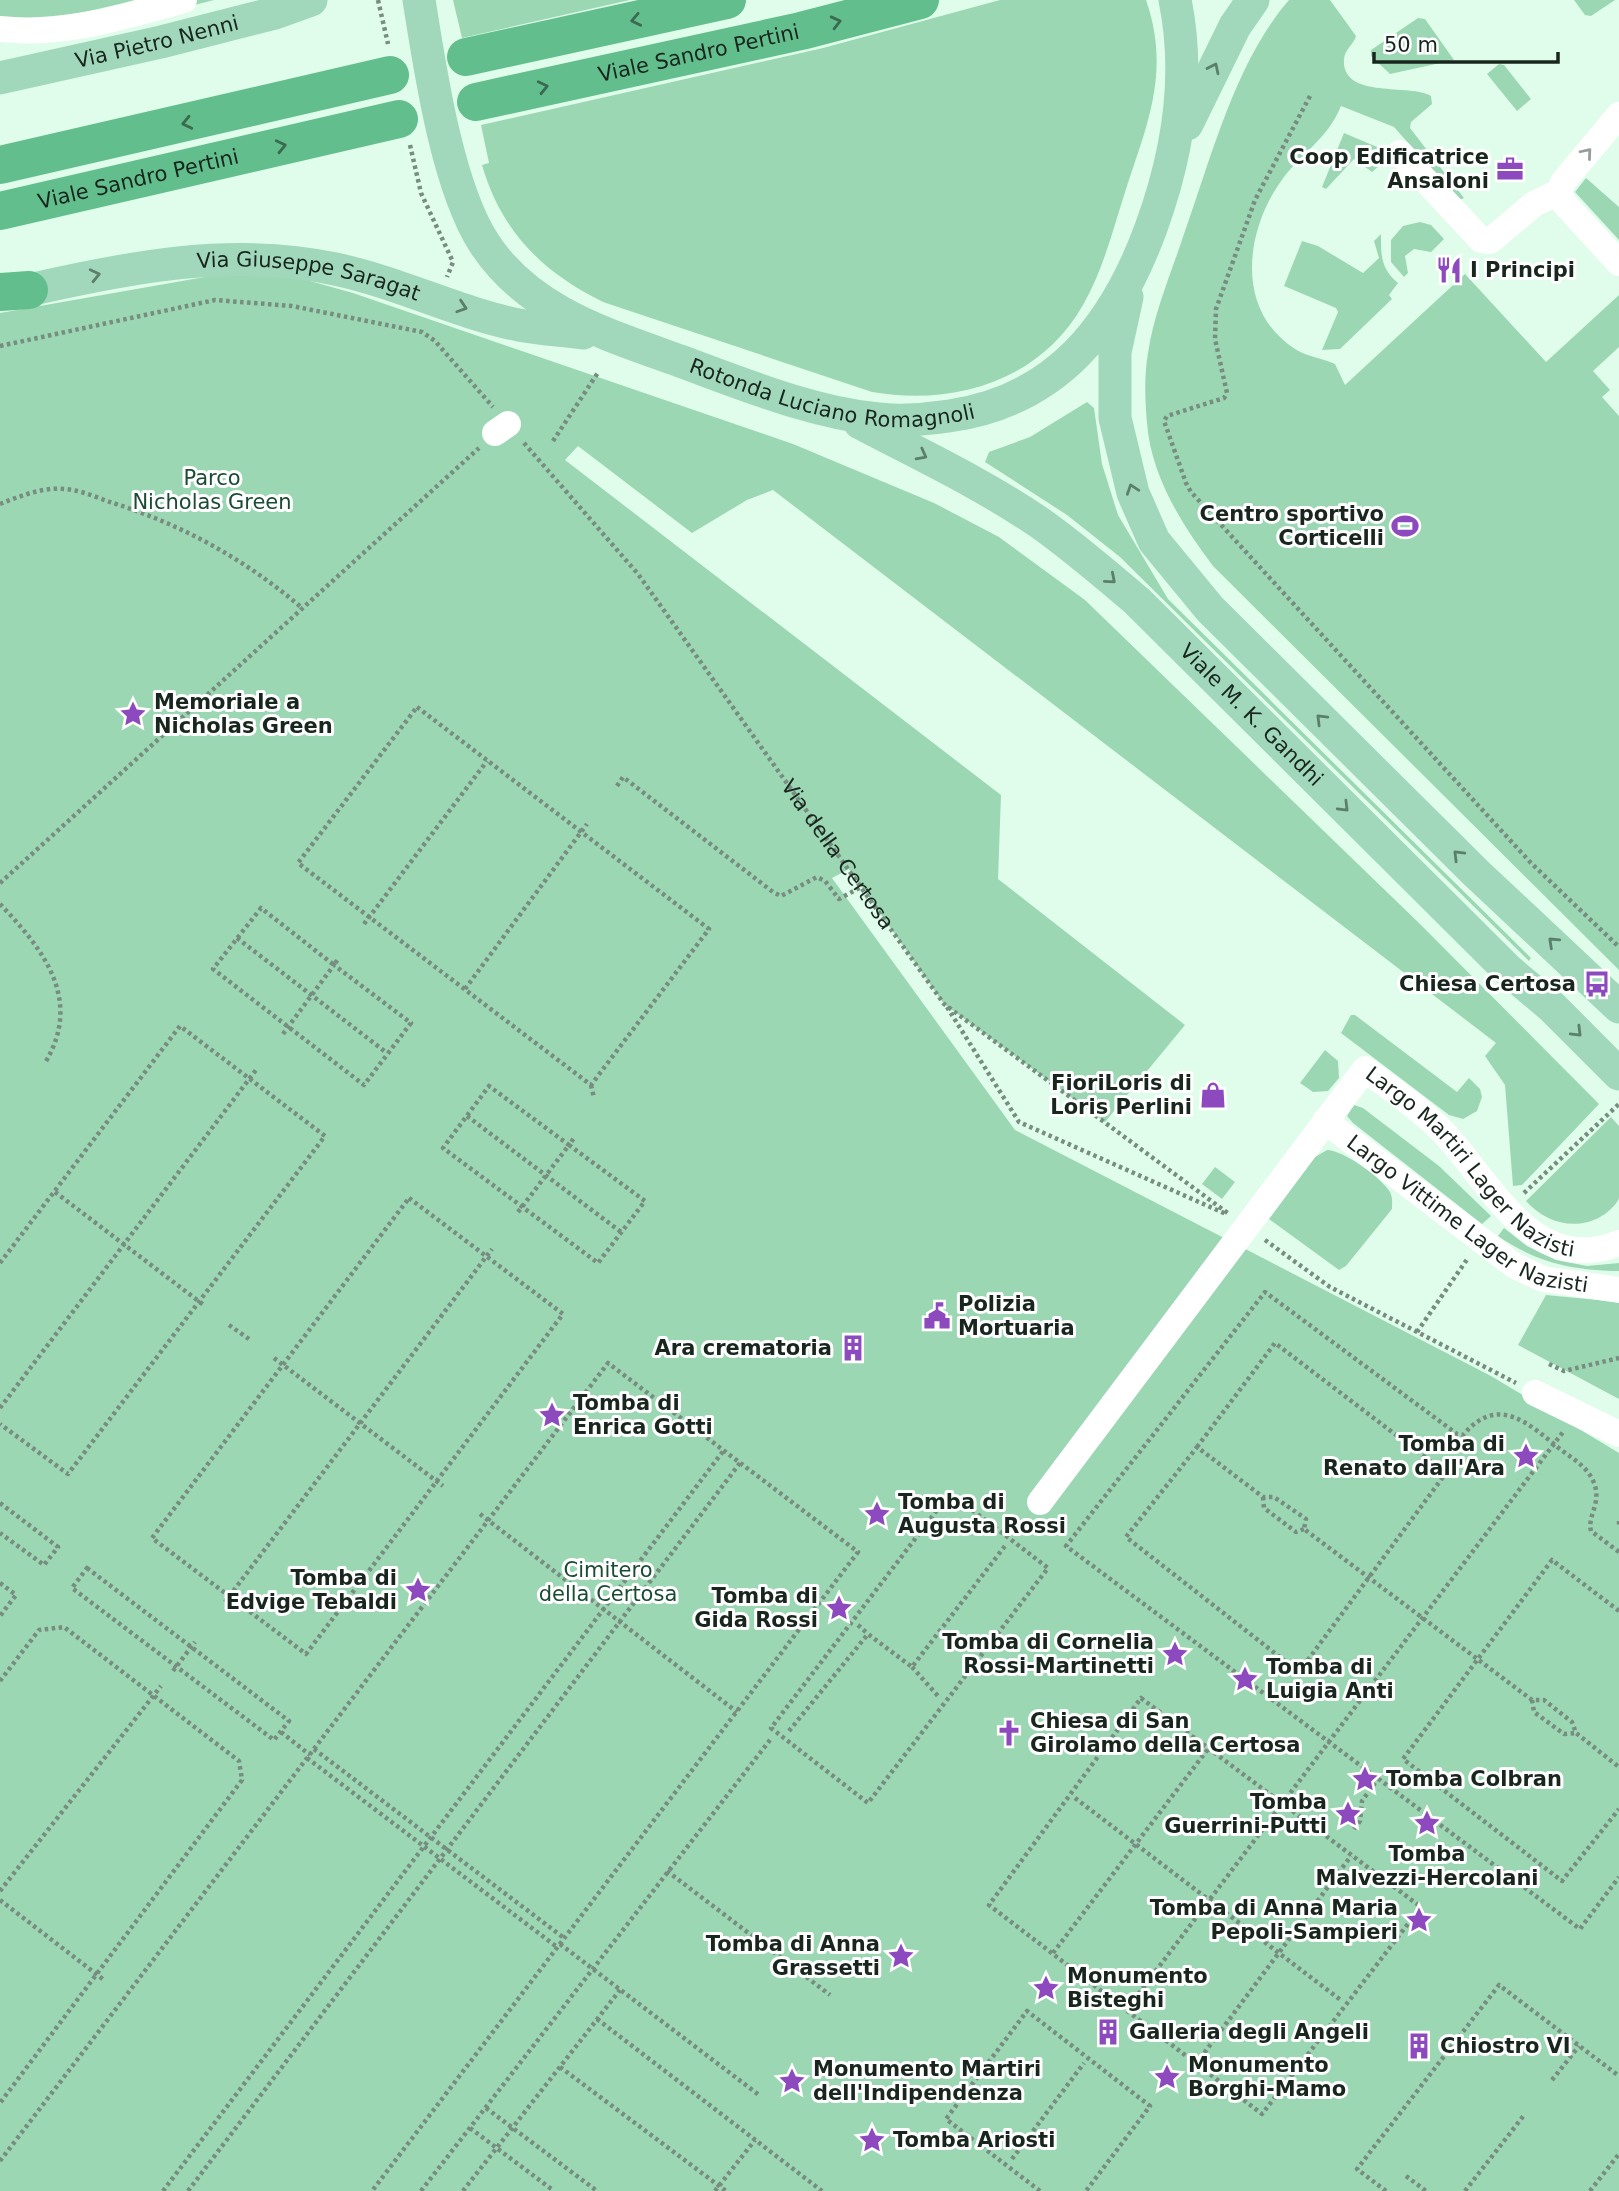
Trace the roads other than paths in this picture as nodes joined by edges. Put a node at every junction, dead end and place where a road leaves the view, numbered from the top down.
1 (184, 0) edge
2 (311, 0) edge
3 (419, 0) edge
4 (727, 0) edge
5 (919, 0) edge
6 (1175, 0) edge
7 (1253, 0) edge
8 (0, 29) edge
9 (466, 57) dead end
10 (9, 71) edge
11 (390, 75) dead end
12 (476, 102) dead end
13 (1619, 115) edge
14 (399, 119) dead end
15 (1174, 152) junction
16 (1400, 153) dead end
17 (0, 165) edge
18 (1559, 192) junction
19 (0, 211) edge
20 (1619, 263) edge
21 (1132, 271) junction
22 (10, 293) edge
23 (613, 337) junction
24 (839, 413) junction
25 (1619, 1007) edge
26 (1619, 1074) edge
27 (1325, 1121) junction
28 (1615, 1243) edge
29 (1619, 1290) edge
30 (1535, 1393) road end
31 (1619, 1434) edge
32 (1040, 1502) dead end

1 - 8 street
2 - 10 main road, Via Pietro Nenni
3 - 23 main road, Rotonda Luciano Romagnoli
4 -> 9 highway
12 -> 5 highway, Viale Sandro Pertini
6 - 15 main road, Rotonda Luciano Romagnoli
15 -> 7 main road
11 -> 17 highway, Viale Sandro Pertini
18 -> 13 street
19 -> 14 highway, Viale Sandro Pertini
15 - 21 main road, Rotonda Luciano Romagnoli
16 - 18 street
18 - 20 street
21 - 24 main road, Rotonda Luciano Romagnoli
25 -> 21 main road
22 -> 23 main road, Via Giuseppe Saragat
23 - 24 main road, Rotonda Luciano Romagnoli
24 -> 26 main road, Viale M. K. Gandhi
27 - 28 street, Largo Martiri Lager Nazisti
27 - 29 street, Largo Vittime Lager Nazisti
27 - 32 street, Largo Martiri Lager Nazisti
30 - 31 street

